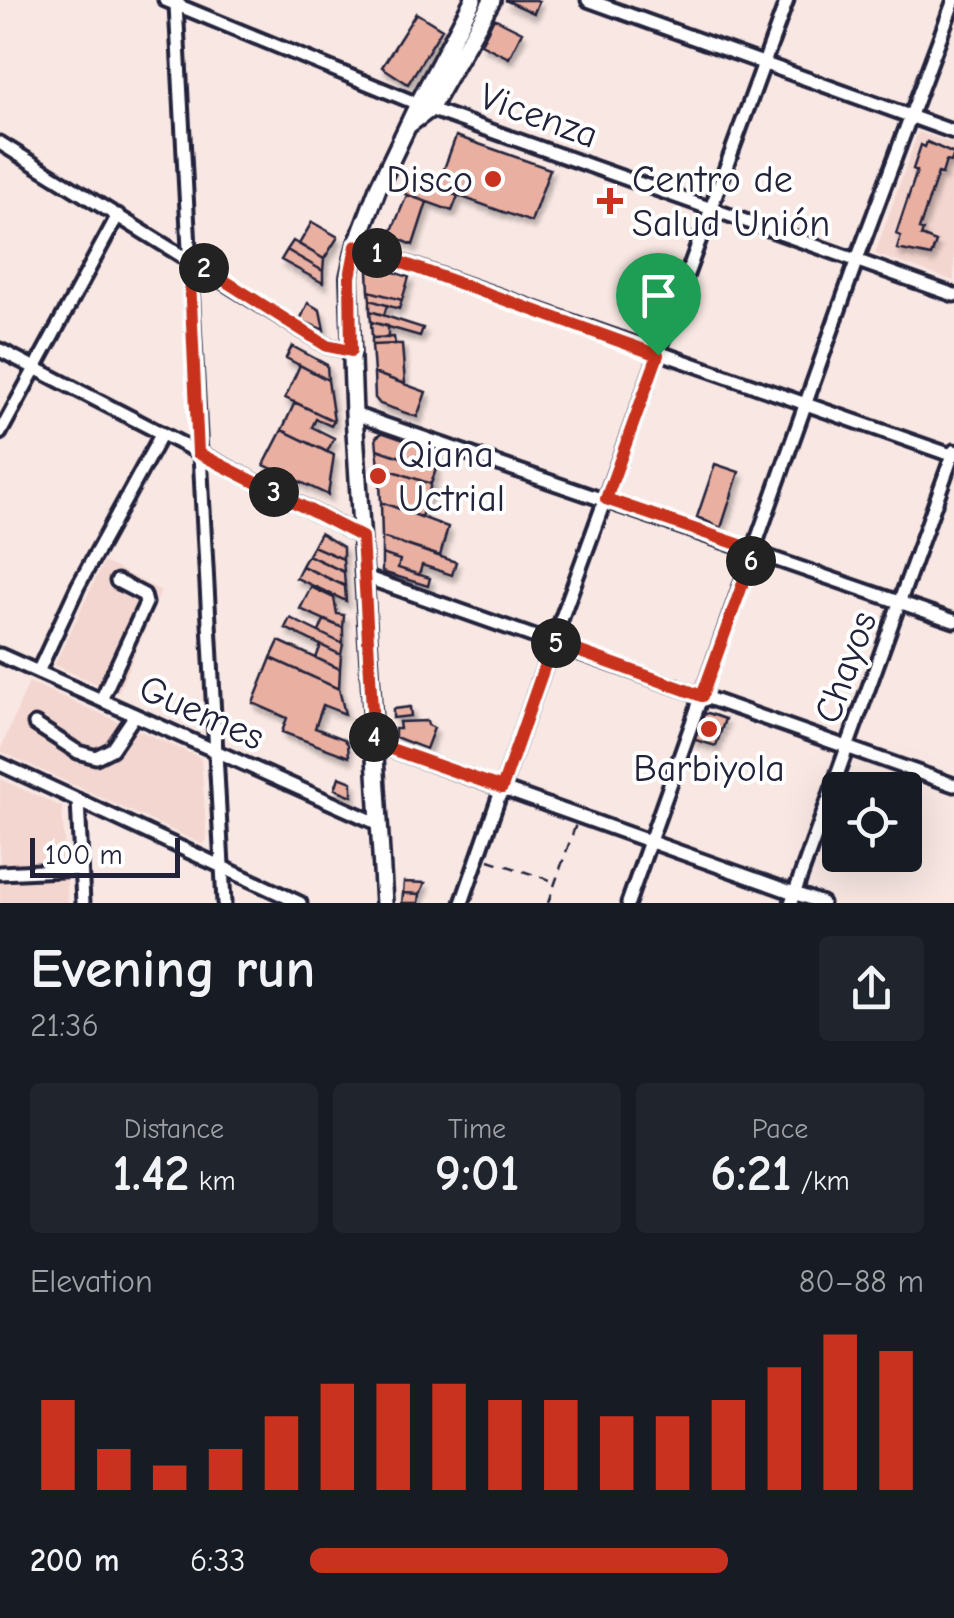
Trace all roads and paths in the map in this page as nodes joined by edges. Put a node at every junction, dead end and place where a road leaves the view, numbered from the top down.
1 (472, 0) edge
2 (492, 0) edge
3 (588, 0) edge
4 (787, 0) edge
5 (954, 0) edge
6 (173, 2) edge
7 (765, 62) junction
8 (424, 106) junction
9 (911, 118) junction
10 (954, 132) edge
11 (0, 143) edge
12 (712, 209) junction
13 (118, 215) junction
14 (356, 246) junction
15 (189, 258) junction
16 (856, 262) junction
17 (954, 296) edge
18 (0, 350) edge
19 (351, 351) junction
20 (658, 355) junction
21 (34, 369) junction
22 (805, 405) junction
23 (354, 414) junction
24 (0, 433) edge
25 (161, 435) junction
26 (198, 453) junction
27 (953, 454) edge
28 (606, 499) junction
29 (362, 537) junction
30 (755, 550) junction
31 (365, 577) junction
32 (117, 581) dead end
33 (900, 602) junction
34 (954, 621) edge
35 (553, 642) junction
36 (0, 656) edge
37 (38, 672) junction
38 (702, 696) junction
39 (101, 700) junction
40 (135, 716) junction
41 (35, 724) dead end
42 (374, 743) junction
43 (848, 747) junction
44 (215, 752) junction
45 (0, 764) edge
46 (954, 785) edge
47 (502, 788) junction
48 (78, 800) junction
49 (579, 816) junction
50 (379, 824) junction
51 (650, 841) junction
52 (478, 856) junction
53 (222, 867) junction
54 (81, 869) junction
55 (0, 874) edge
56 (555, 882) junction
57 (792, 898) edge
58 (83, 903) edge
59 (224, 903) edge
60 (300, 903) edge
61 (384, 903) edge
62 (462, 903) edge
63 (548, 903) edge
64 (628, 903) edge
65 (822, 903) edge

1 - 8 main road
2 - 8 main road
3 - 7 street
4 - 7 street
5 - 9 street
6 - 8 street, Vicenza
6 - 15 street
7 - 9 street
7 - 12 street
8 - 12 street, Vicenza
8 - 14 main road
9 - 10 street
9 - 16 street
11 - 13 street
12 - 16 street, Vicenza
12 - 20 street
13 - 15 street
13 - 21 street
14 - 19 main road
14 - 20 street
15 - 19 street
15 - 26 street
16 - 17 street, Vicenza
16 - 22 street
18 - 21 street
19 - 23 main road
20 - 22 street
20 - 28 street
21 - 24 street
21 - 25 street
22 - 27 street
22 - 30 street
23 - 28 street
23 - 29 main road
25 - 26 street
25 - 37 street
26 - 29 street
26 - 44 street
27 - 33 street, Chayos
28 - 30 street
28 - 35 street
29 - 31 main road
30 - 33 street
30 - 38 street
31 - 35 street
31 - 42 main road
32 - 39 street
33 - 34 street
33 - 43 street, Chayos
35 - 38 street
35 - 47 street
36 - 37 street, Guemes
37 - 39 street, Guemes
38 - 43 street
38 - 51 street
39 - 40 street, Guemes
40 - 41 street
40 - 44 street, Guemes
42 - 47 street
42 - 50 main road
43 - 46 street
43 - 57 street, Chayos
44 - 50 street, Guemes
44 - 53 street
45 - 48 street
47 - 49 street
47 - 52 street
48 - 53 street
48 - 54 street
49 - 51 street
49 - 56 path
50 - 61 main road
51 - 57 street
51 - 64 street
52 - 56 path
52 - 62 street
53 - 59 street
53 - 60 street
54 - 55 street
54 - 58 street
56 - 63 path
57 - 65 street

